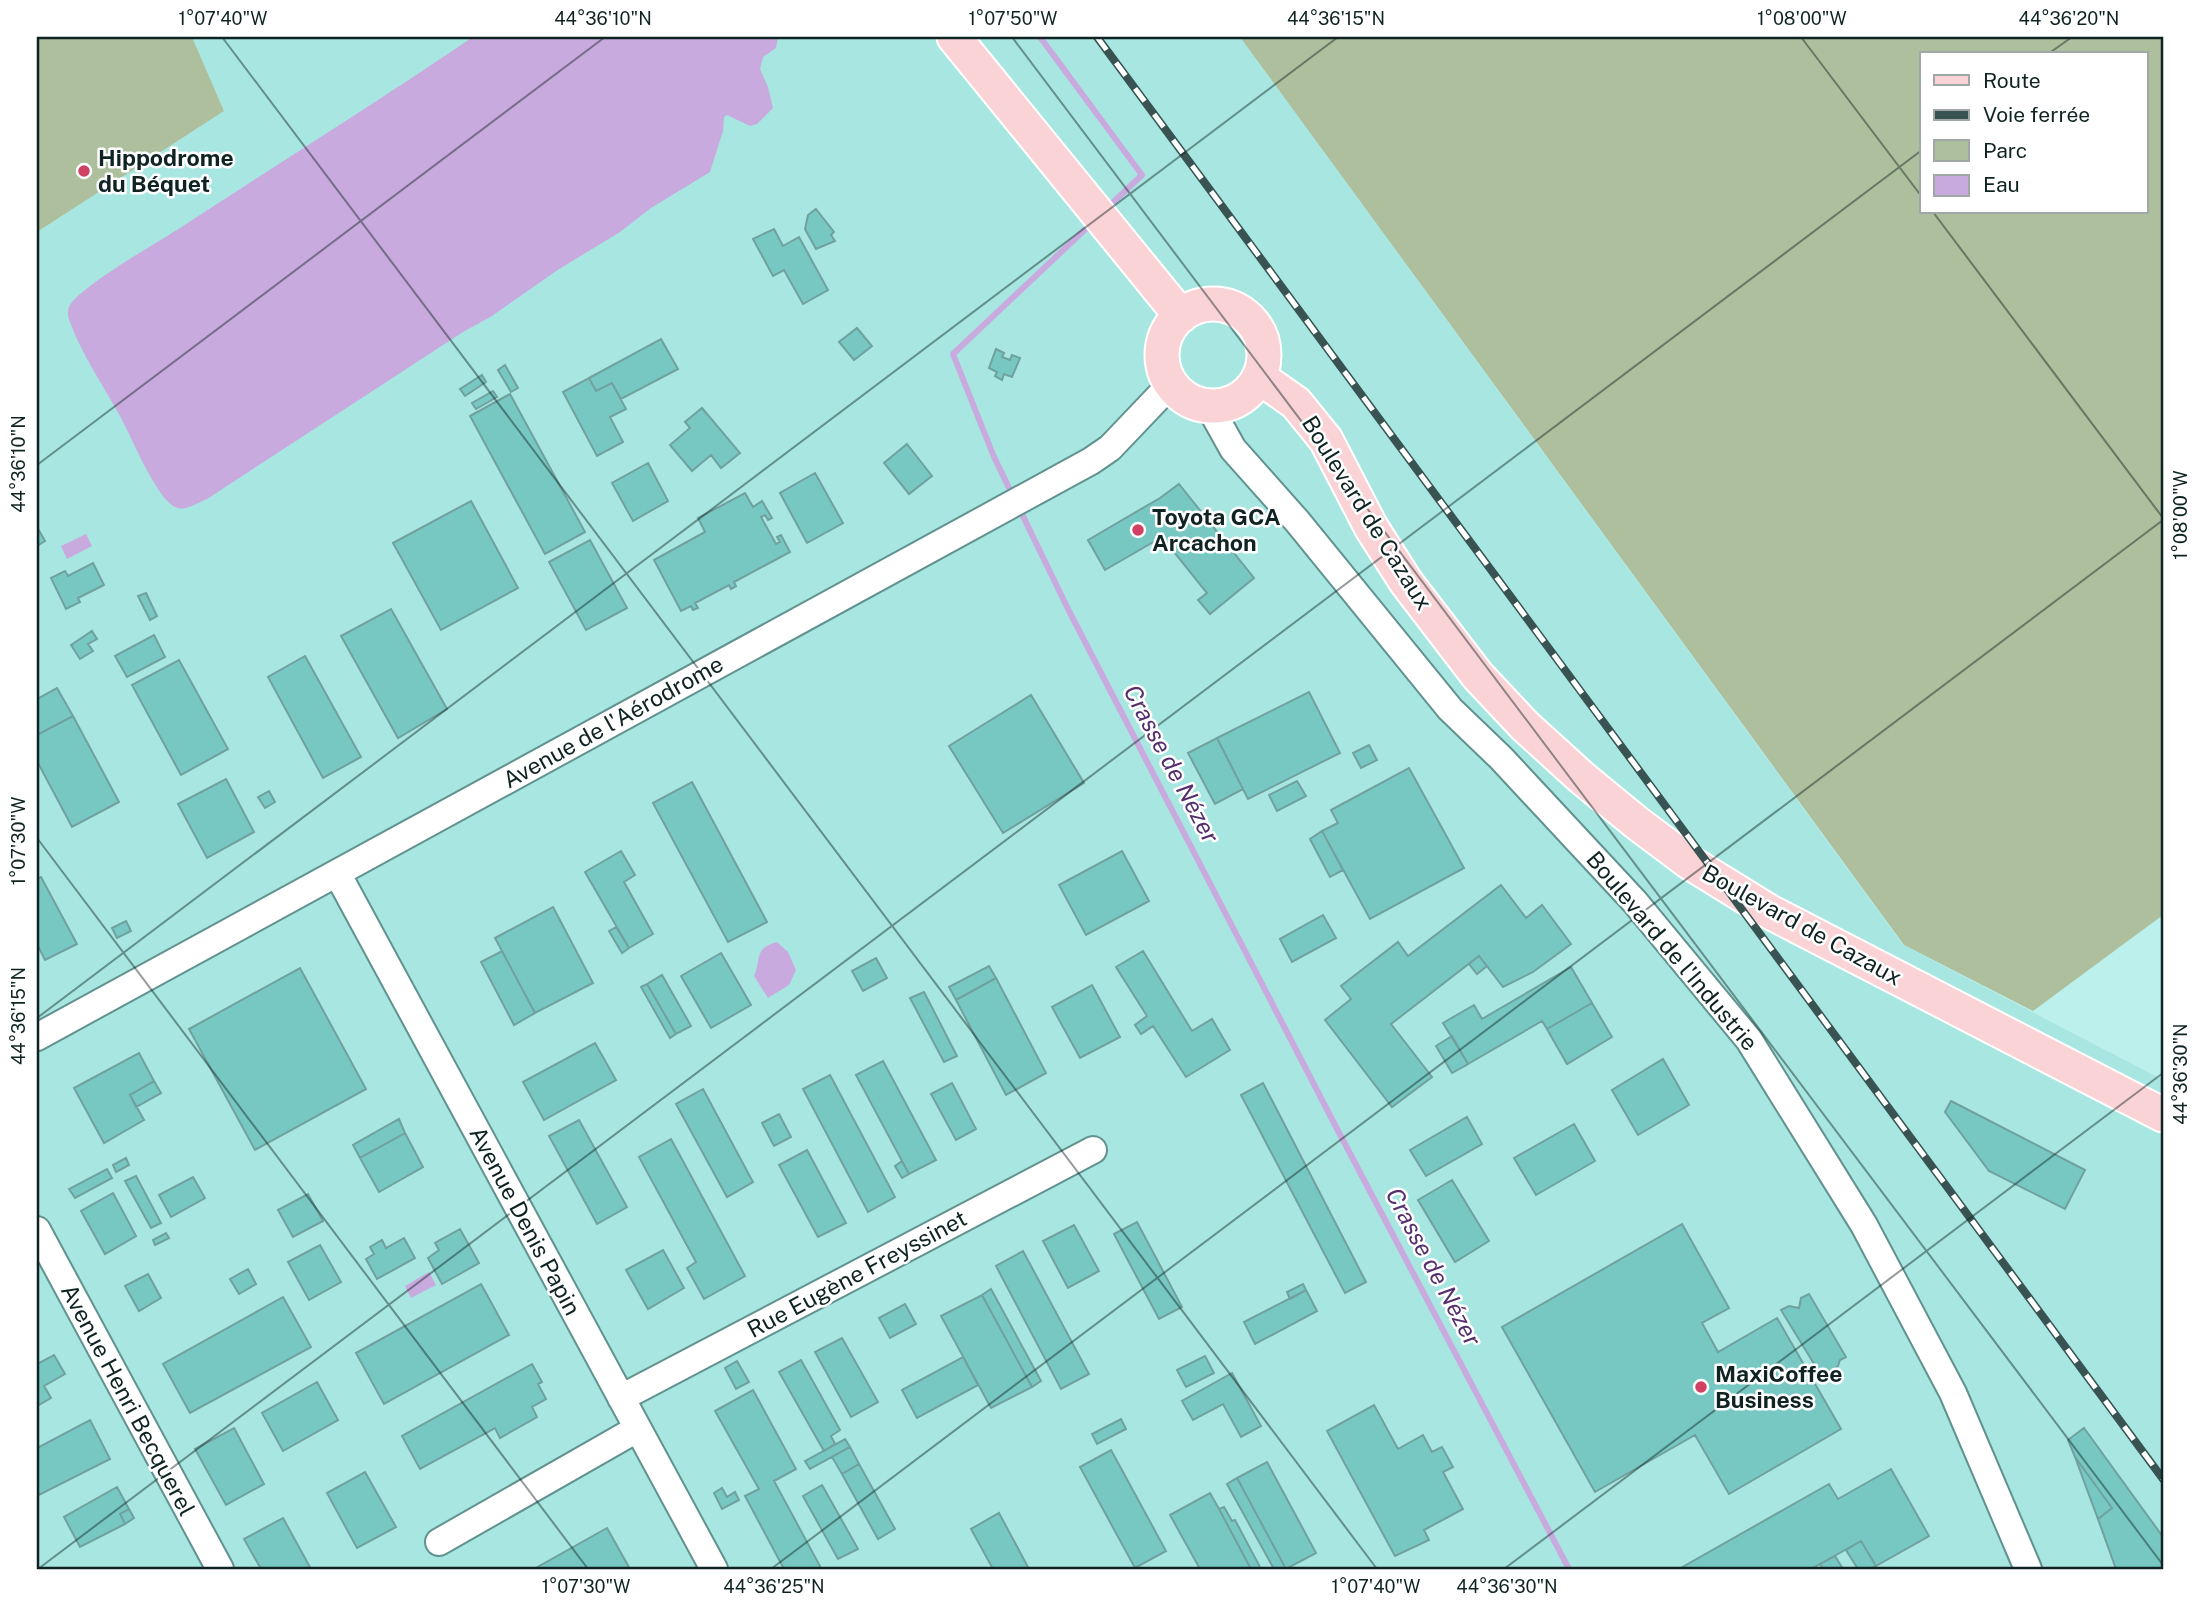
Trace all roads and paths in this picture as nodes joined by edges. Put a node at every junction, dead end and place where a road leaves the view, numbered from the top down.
1 (954, 37) edge
2 (1181, 316) junction
3 (1259, 377) junction
4 (1171, 384) junction
5 (1209, 406) junction
6 (337, 873) junction
7 (37, 1037) edge
8 (2163, 1115) edge
9 (1093, 1150) dead end
10 (37, 1230) edge
11 (621, 1398) junction
12 (637, 1429) junction
13 (439, 1542) dead end
14 (219, 1569) edge
15 (714, 1569) edge
16 (2028, 1569) edge

1 - 2 main road
2 - 3 main road
2 - 4 main road
3 - 5 main road
3 - 8 main road, Boulevard de Cazaux
4 - 5 main road
4 - 6 street, Avenue de l'Aérodrome
5 - 16 street, Boulevard de l'Industrie
6 - 7 street, Avenue de l'Aérodrome
6 - 11 street, Avenue Denis Papin
9 - 11 street, Rue Eugène Freyssinet
10 - 14 street, Avenue Henri Becquerel
11 - 12 street, Avenue Denis Papin
12 - 13 street
12 - 15 street, Avenue Denis Papin

